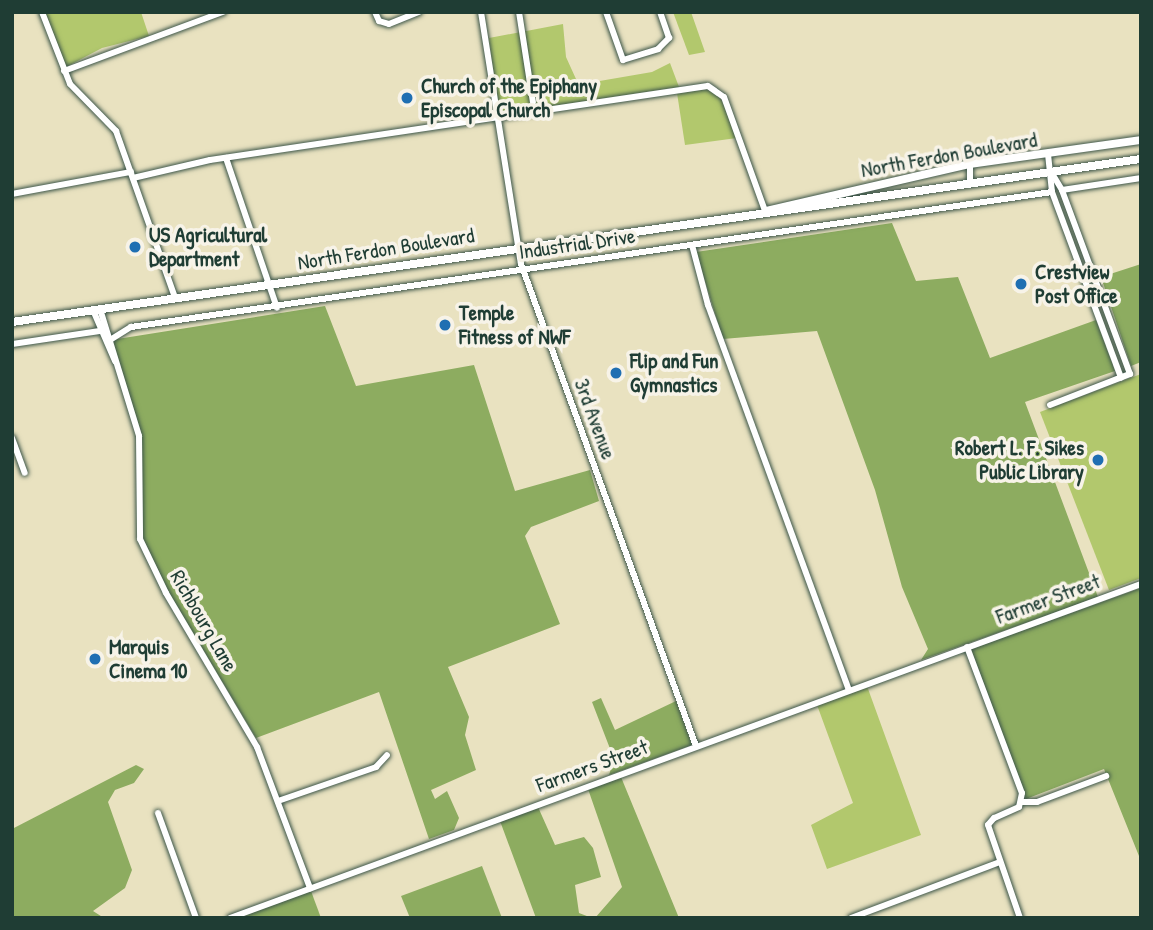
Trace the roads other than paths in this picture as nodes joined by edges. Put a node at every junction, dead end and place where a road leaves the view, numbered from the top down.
1 (42, 12) edge
2 (223, 12) edge
3 (375, 12) edge
4 (419, 12) edge
5 (481, 12) edge
6 (519, 12) edge
7 (606, 12) edge
8 (660, 12) edge
9 (64, 71) junction
10 (533, 102) dead end
11 (497, 117) junction
12 (1141, 140) edge
13 (1048, 154) junction
14 (226, 158) junction
15 (1141, 159) edge
16 (970, 164) junction
17 (1051, 172) junction
18 (132, 175) junction
19 (1141, 178) edge
20 (970, 182) junction
21 (1062, 190) junction
22 (1052, 192) junction
23 (12, 194) edge
24 (765, 211) junction
25 (1076, 228) junction
26 (1067, 232) junction
27 (692, 245) junction
28 (517, 247) junction
29 (523, 270) junction
30 (273, 284) junction
31 (175, 298) junction
32 (1104, 304) junction
33 (1095, 307) junction
34 (277, 308) junction
35 (97, 310) junction
36 (12, 322) edge
37 (100, 331) junction
38 (110, 340) junction
39 (12, 344) edge
40 (115, 361) junction
41 (1121, 378) junction
42 (1050, 405) dead end
43 (12, 438) edge
44 (25, 473) dead end
45 (1141, 584) edge
46 (967, 647) junction
47 (849, 690) junction
48 (696, 746) junction
49 (387, 755) dead end
50 (1106, 776) dead end
51 (278, 801) junction
52 (1022, 802) junction
53 (158, 813) dead end
54 (1000, 862) junction
55 (310, 888) junction
56 (196, 918) edge
57 (230, 918) edge
58 (851, 918) edge
59 (1020, 918) edge

1 - 9 street
2 - 9 street
3 - 4 street
5 - 11 street, 3rd Avenue
6 - 10 street
7 - 8 street
9 - 18 street
11 - 14 street
11 - 24 street
11 - 28 street, 3rd Avenue
12 - 13 main road, North Ferdon Boulevard
13 - 16 main road, North Ferdon Boulevard
13 - 17 street
14 - 18 street
14 - 30 street
15 - 17 main road, North Ferdon Boulevard
16 - 20 street
16 - 24 main road, North Ferdon Boulevard
17 - 20 main road, North Ferdon Boulevard
17 - 21 street
17 - 22 street
18 - 23 street
18 - 31 street
19 - 21 street
20 - 24 main road, North Ferdon Boulevard
21 - 25 street
22 - 26 street
22 - 27 street, Industrial Drive
24 - 28 main road, North Ferdon Boulevard
25 - 26 street
25 - 32 street
26 - 33 street
27 - 29 street, Industrial Drive
27 - 47 street
28 - 29 street, 3rd Avenue
28 - 30 main road, North Ferdon Boulevard
29 - 34 street, Industrial Drive
29 - 48 street, 3rd Avenue
30 - 31 main road, North Ferdon Boulevard
30 - 34 street
31 - 35 main road, North Ferdon Boulevard
32 - 33 street
32 - 41 street
33 - 41 street
34 - 38 street, Industrial Drive
35 - 36 main road, North Ferdon Boulevard
35 - 37 street, Richbourg Lane
35 - 38 street, Richbourg Lane
37 - 39 street
37 - 40 street, Richbourg Lane
38 - 40 street, Richbourg Lane
40 - 51 street, Richbourg Lane
41 - 42 street
43 - 44 street
45 - 46 street, Farmer Street
46 - 47 street, Farmers Street
46 - 52 street
47 - 48 street, Farmers Street
48 - 55 street, Farmers Street
49 - 51 street
50 - 52 street
51 - 55 street, Richbourg Lane
52 - 54 street
53 - 56 street
54 - 58 street
54 - 59 street
55 - 57 street, Farmers Street

